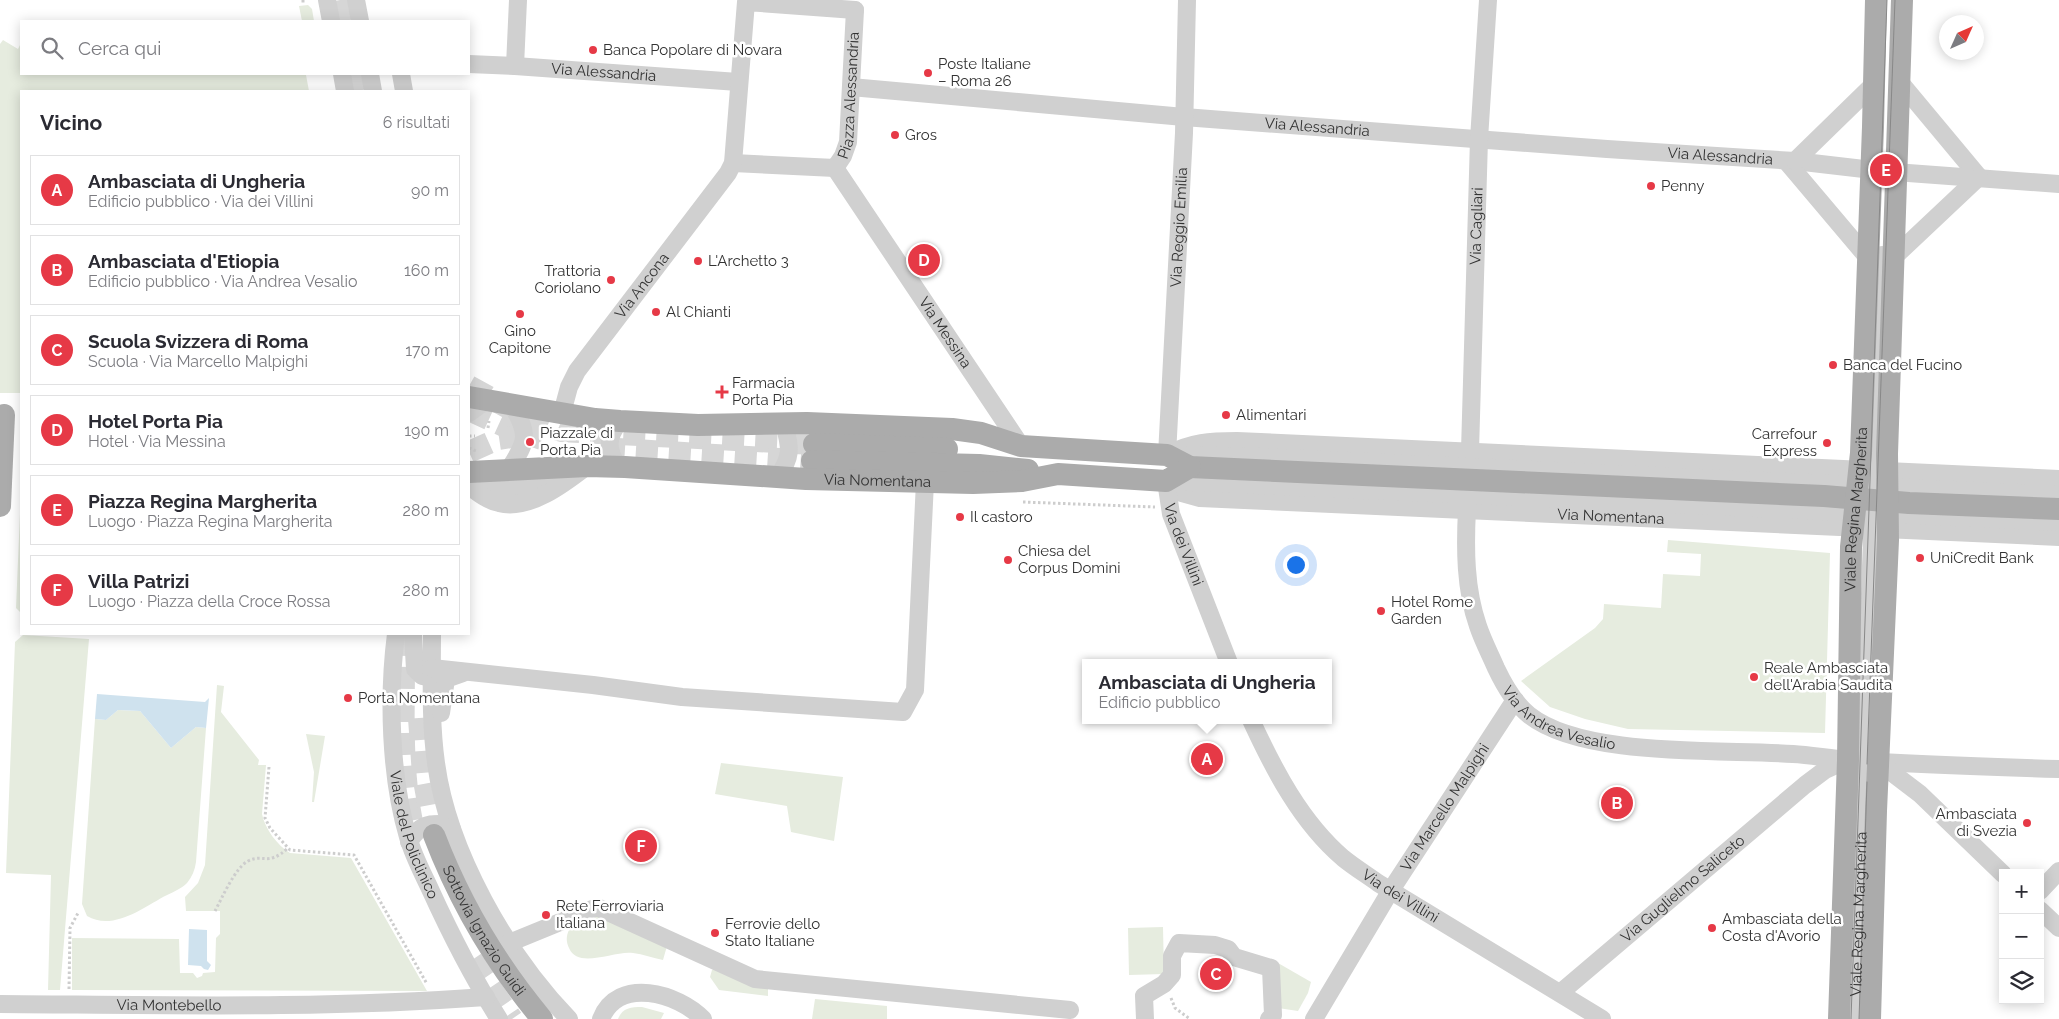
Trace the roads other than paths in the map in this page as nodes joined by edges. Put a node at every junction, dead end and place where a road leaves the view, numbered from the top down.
1 (327, 0) edge
2 (356, 0) edge
3 (518, 0) edge
4 (1187, 0) edge
5 (1488, 0) edge
6 (1876, 0) edge
7 (1892, 0) edge
8 (1902, 0) edge
9 (745, 1) edge
10 (859, 5) edge
11 (332, 20) edge
12 (360, 20) edge
13 (470, 64) edge
14 (514, 66) junction
15 (342, 75) edge
16 (370, 75) edge
17 (401, 75) edge
18 (1899, 81) junction
19 (738, 82) junction
20 (1874, 84) junction
21 (851, 87) junction
22 (345, 90) edge
23 (372, 90) edge
24 (404, 90) edge
25 (1184, 117) junction
26 (1480, 139) junction
27 (1788, 160) junction
28 (733, 163) junction
29 (836, 168) junction
30 (1884, 171) junction
31 (1979, 177) junction
32 (2059, 184) edge
33 (1868, 258) junction
34 (1892, 258) junction
35 (512, 404) junction
36 (483, 409) edge
37 (470, 413) edge
38 (562, 413) junction
39 (8, 415) edge
40 (620, 421) junction
41 (784, 424) junction
42 (1021, 446) junction
43 (1470, 452) junction
44 (1167, 455) junction
45 (587, 466) junction
46 (618, 467) junction
47 (1190, 467) junction
48 (509, 469) junction
49 (472, 471) edge
50 (1058, 474) junction
51 (777, 478) junction
52 (2059, 479) edge
53 (1166, 481) junction
54 (925, 482) junction
55 (2059, 495) edge
56 (1872, 499) junction
57 (0, 506) edge
58 (2059, 509) edge
59 (1467, 510) junction
60 (2059, 522) edge
61 (2059, 537) edge
62 (396, 635) edge
63 (413, 635) edge
64 (432, 635) edge
65 (1227, 659) edge
66 (432, 673) junction
67 (463, 673) junction
68 (1515, 700) junction
69 (1254, 724) edge
70 (1863, 761) junction
71 (1927, 765) junction
72 (2059, 769) edge
73 (441, 791) junction
74 (1920, 794) junction
75 (443, 832) junction
76 (410, 842) junction
77 (1999, 870) edge
78 (2059, 871) edge
79 (2044, 887) edge
80 (1391, 890) junction
81 (2044, 914) edge
82 (2059, 928) edge
83 (509, 943) junction
84 (1560, 993) junction
85 (486, 997) junction
86 (0, 1004) edge
87 (1070, 1010) dead end
88 (271, 1013) edge
89 (499, 1019) edge
90 (542, 1019) edge
91 (569, 1019) edge
92 (601, 1019) edge
93 (703, 1019) edge
94 (1146, 1019) edge
95 (1269, 1019) edge
96 (1314, 1019) edge
97 (1602, 1019) edge
98 (1839, 1019) edge
99 (1855, 1019) edge
100 (1870, 1019) edge

1 - 11 street
2 - 12 street
3 - 14 street
4 - 25 street, Via Reggio Emilia
5 - 26 street, Via Cagliari
6 - 20 main road, Viale Regina Margherita
7 - 30 street, Viale Regina Margherita
8 - 18 main road, Viale Regina Margherita
9 - 10 street, Piazza Alessandria
9 - 19 street, Piazza Alessandria
10 - 21 street, Piazza Alessandria
13 - 14 street, Via Alessandria
14 - 19 street, Via Alessandria
15 - 22 street
16 - 23 street
17 - 24 street
18 - 30 main road, Viale Regina Margherita
18 - 31 street
19 - 28 street, Piazza Alessandria
20 - 27 street
20 - 30 main road, Viale Regina Margherita
21 - 25 street, Via Alessandria
21 - 29 street, Piazza Alessandria
25 - 26 street, Via Alessandria
25 - 44 street, Via Reggio Emilia
26 - 27 street, Via Alessandria
26 - 43 street, Via Cagliari
27 - 30 street, Via Alessandria
27 - 33 street
28 - 29 street, Piazza Alessandria
28 - 38 street, Via Ancona
29 - 42 street, Via Messina
30 - 31 street, Via Alessandria
30 - 33 main road, Viale Regina Margherita
30 - 34 main road, Viale Regina Margherita
30 - 56 street, Viale Regina Margherita
31 - 32 street
31 - 34 street
33 - 56 main road, Viale Regina Margherita
34 - 56 main road, Viale Regina Margherita
35 - 36 main road
35 - 38 main road
35 - 48 street
36 - 37 street
38 - 40 main road, Via Nomentana
39 - 57 main road
40 - 41 main road, Via Nomentana
40 - 46 street
41 - 42 main road, Via Nomentana
41 - 51 street
42 - 44 main road, Via Nomentana
42 - 50 main road
43 - 44 street, Via Nomentana
43 - 56 street, Via Nomentana
44 - 47 main road, Via Nomentana
44 - 56 street, Via Nomentana
45 - 46 main road, Via Nomentana
45 - 48 main road
45 - 49 street
46 - 51 main road, Via Nomentana
47 - 53 main road
47 - 56 main road, Via Nomentana
48 - 49 main road
50 - 53 main road, Via Nomentana
50 - 54 main road, Via Nomentana
51 - 54 main road, Via Nomentana
52 - 56 street, Via Nomentana
53 - 56 street, Via Nomentana
53 - 59 street, Via Nomentana
53 - 65 street, Via dei Villini
54 - 67 street
55 - 56 street, Via Nomentana
56 - 58 main road, Via Nomentana
56 - 59 street, Via Nomentana
56 - 60 street, Via Nomentana
56 - 61 street, Via Nomentana
56 - 70 main road, Viale Regina Margherita
56 - 70 main road, Viale Regina Margherita
59 - 68 street, Via Andrea Vesalio
62 - 76 street, Viale del Policlinico
63 - 66 street
64 - 66 street
66 - 67 street
66 - 73 street
67 - 73 street
68 - 70 street, Via Andrea Vesalio
68 - 80 street, Via Marcello Malpighi
69 - 80 street, Via dei Villini
70 - 71 street, Via Andrea Vesalio
70 - 74 street
70 - 84 street, Via Guglielmo Saliceto
70 - 98 main road, Viale Regina Margherita
70 - 99 street, Viale Regina Margherita
70 - 100 main road, Viale Regina Margherita
71 - 72 street, Via Andrea Vesalio
71 - 74 street
73 - 75 street
74 - 77 street
75 - 76 street
75 - 83 street
75 - 90 main road, Sottovia Ignazio Guidi
76 - 85 street, Viale del Policlinico
78 - 79 street
80 - 84 street, Via dei Villini
80 - 96 street, Via Marcello Malpighi
81 - 82 street
83 - 87 street
83 - 91 street
84 - 97 street, Via dei Villini
85 - 88 street, Via Montebello
85 - 89 street, Viale del Policlinico
86 - 88 street, Via Montebello
92 - 93 street
94 - 95 street

